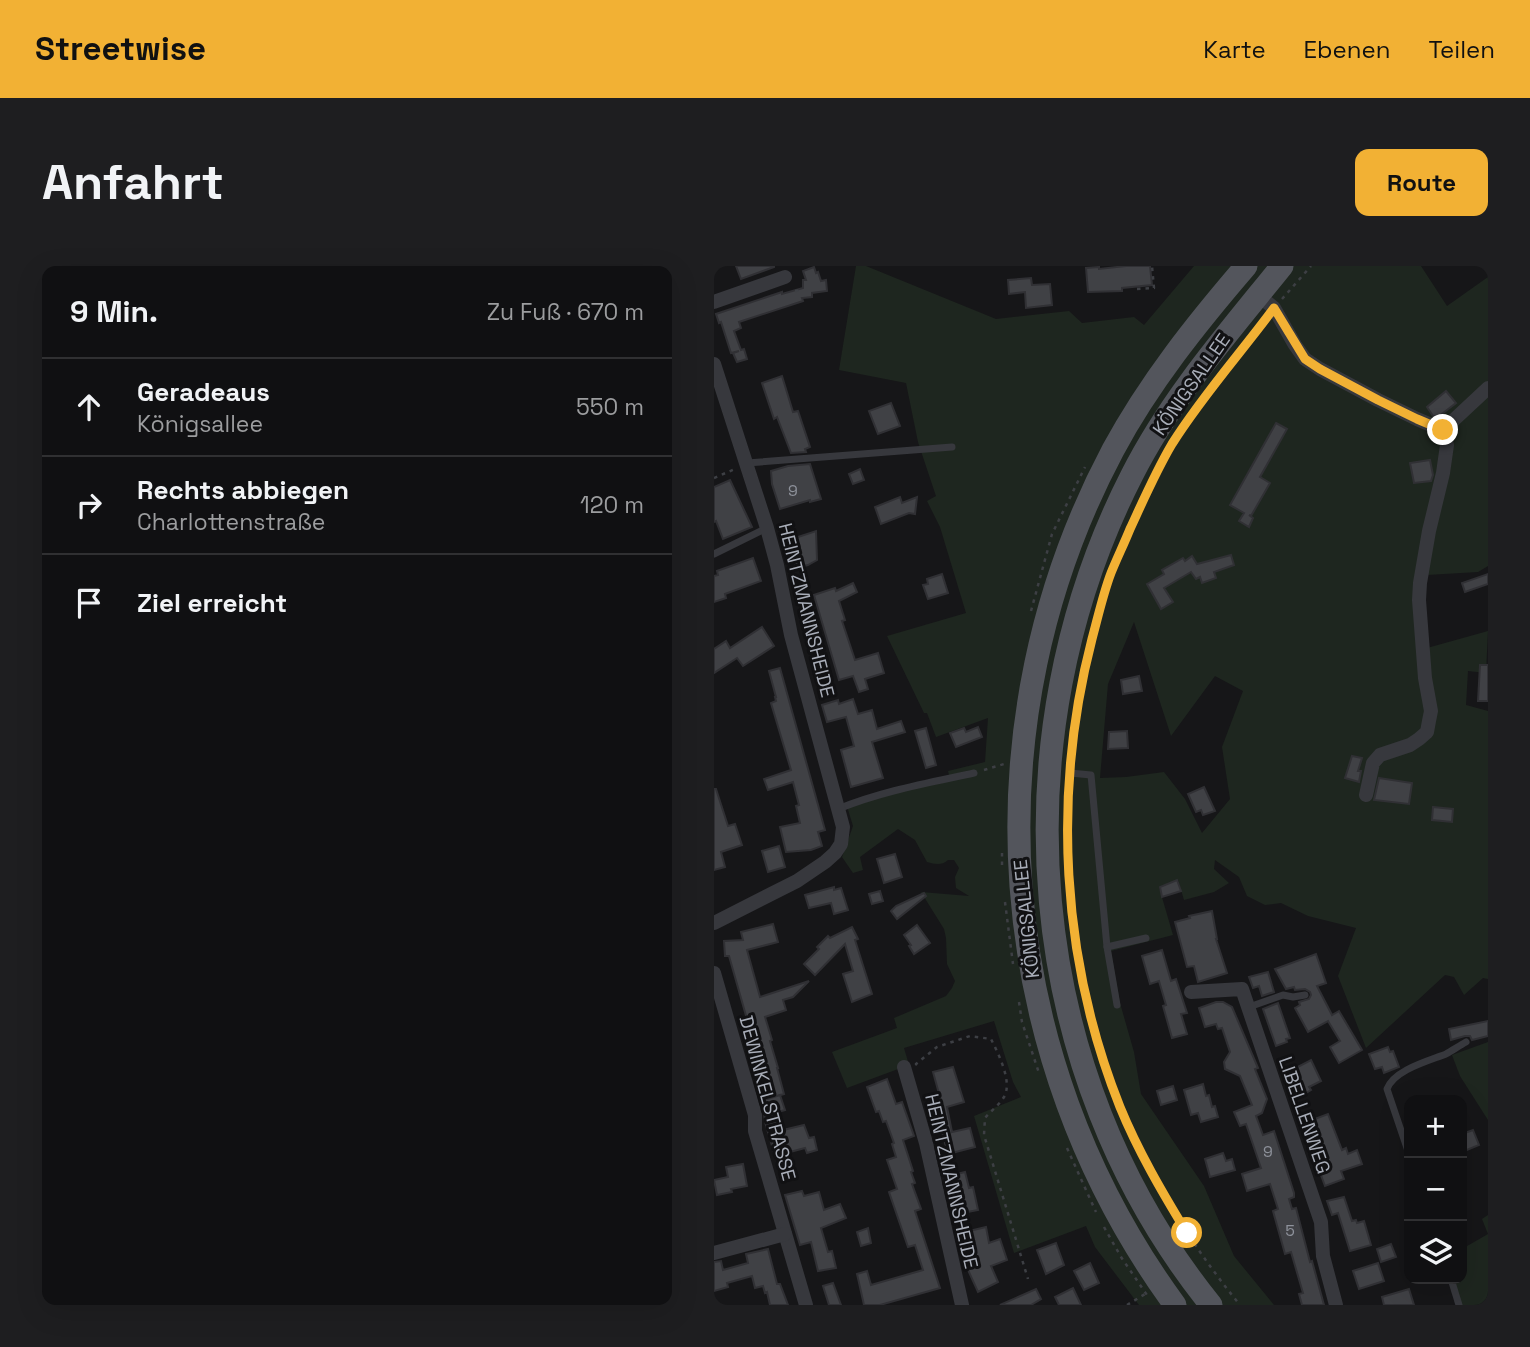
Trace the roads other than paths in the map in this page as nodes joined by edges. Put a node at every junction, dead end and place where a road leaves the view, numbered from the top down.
1 (1246, 266) edge
2 (1282, 266) edge
3 (785, 277) dead end
4 (714, 302) edge
5 (1266, 302) junction
6 (714, 364) edge
7 (717, 380) edge
8 (1488, 387) edge
9 (1443, 430) junction
10 (952, 447) dead end
11 (747, 463) junction
12 (767, 528) junction
13 (714, 554) edge
14 (974, 773) dead end
15 (1070, 773) road end
16 (1366, 795) dead end
17 (838, 809) junction
18 (714, 923) edge
19 (1146, 937) dead end
20 (1107, 947) junction
21 (714, 973) edge
22 (1191, 992) dead end
23 (1305, 995) dead end
24 (1117, 1005) dead end
25 (1249, 1007) junction
26 (1466, 1042) dead end
27 (904, 1067) dead end
28 (1404, 1139) edge
29 (785, 1234) junction
30 (714, 1253) edge
31 (1453, 1284) edge
32 (806, 1305) edge
33 (962, 1305) edge
34 (1175, 1305) edge
35 (1211, 1305) edge
36 (1336, 1305) edge
37 (1459, 1305) edge

1 - 34 main road, KÖNIGSALLEE
2 - 5 main road, KÖNIGSALLEE
3 - 4 street
5 - 9 street
5 - 35 main road, KÖNIGSALLEE
6 - 7 street, HEINTZMANNSHEIDE
7 - 11 street, HEINTZMANNSHEIDE
8 - 9 street
9 - 16 street
10 - 11 lane
11 - 12 street, HEINTZMANNSHEIDE
12 - 13 lane
12 - 17 street, HEINTZMANNSHEIDE
14 - 17 lane
15 - 20 lane
17 - 18 street, HEINTZMANNSHEIDE
19 - 20 lane
20 - 24 lane
21 - 29 street, DEWINKELSTRASSE
22 - 25 street
23 - 25 lane
25 - 36 street, LIBELLENWEG
26 - 28 lane
27 - 33 street, HEINTZMANNSHEIDE
29 - 30 street
29 - 32 street, DEWINKELSTRASSE
31 - 37 lane

